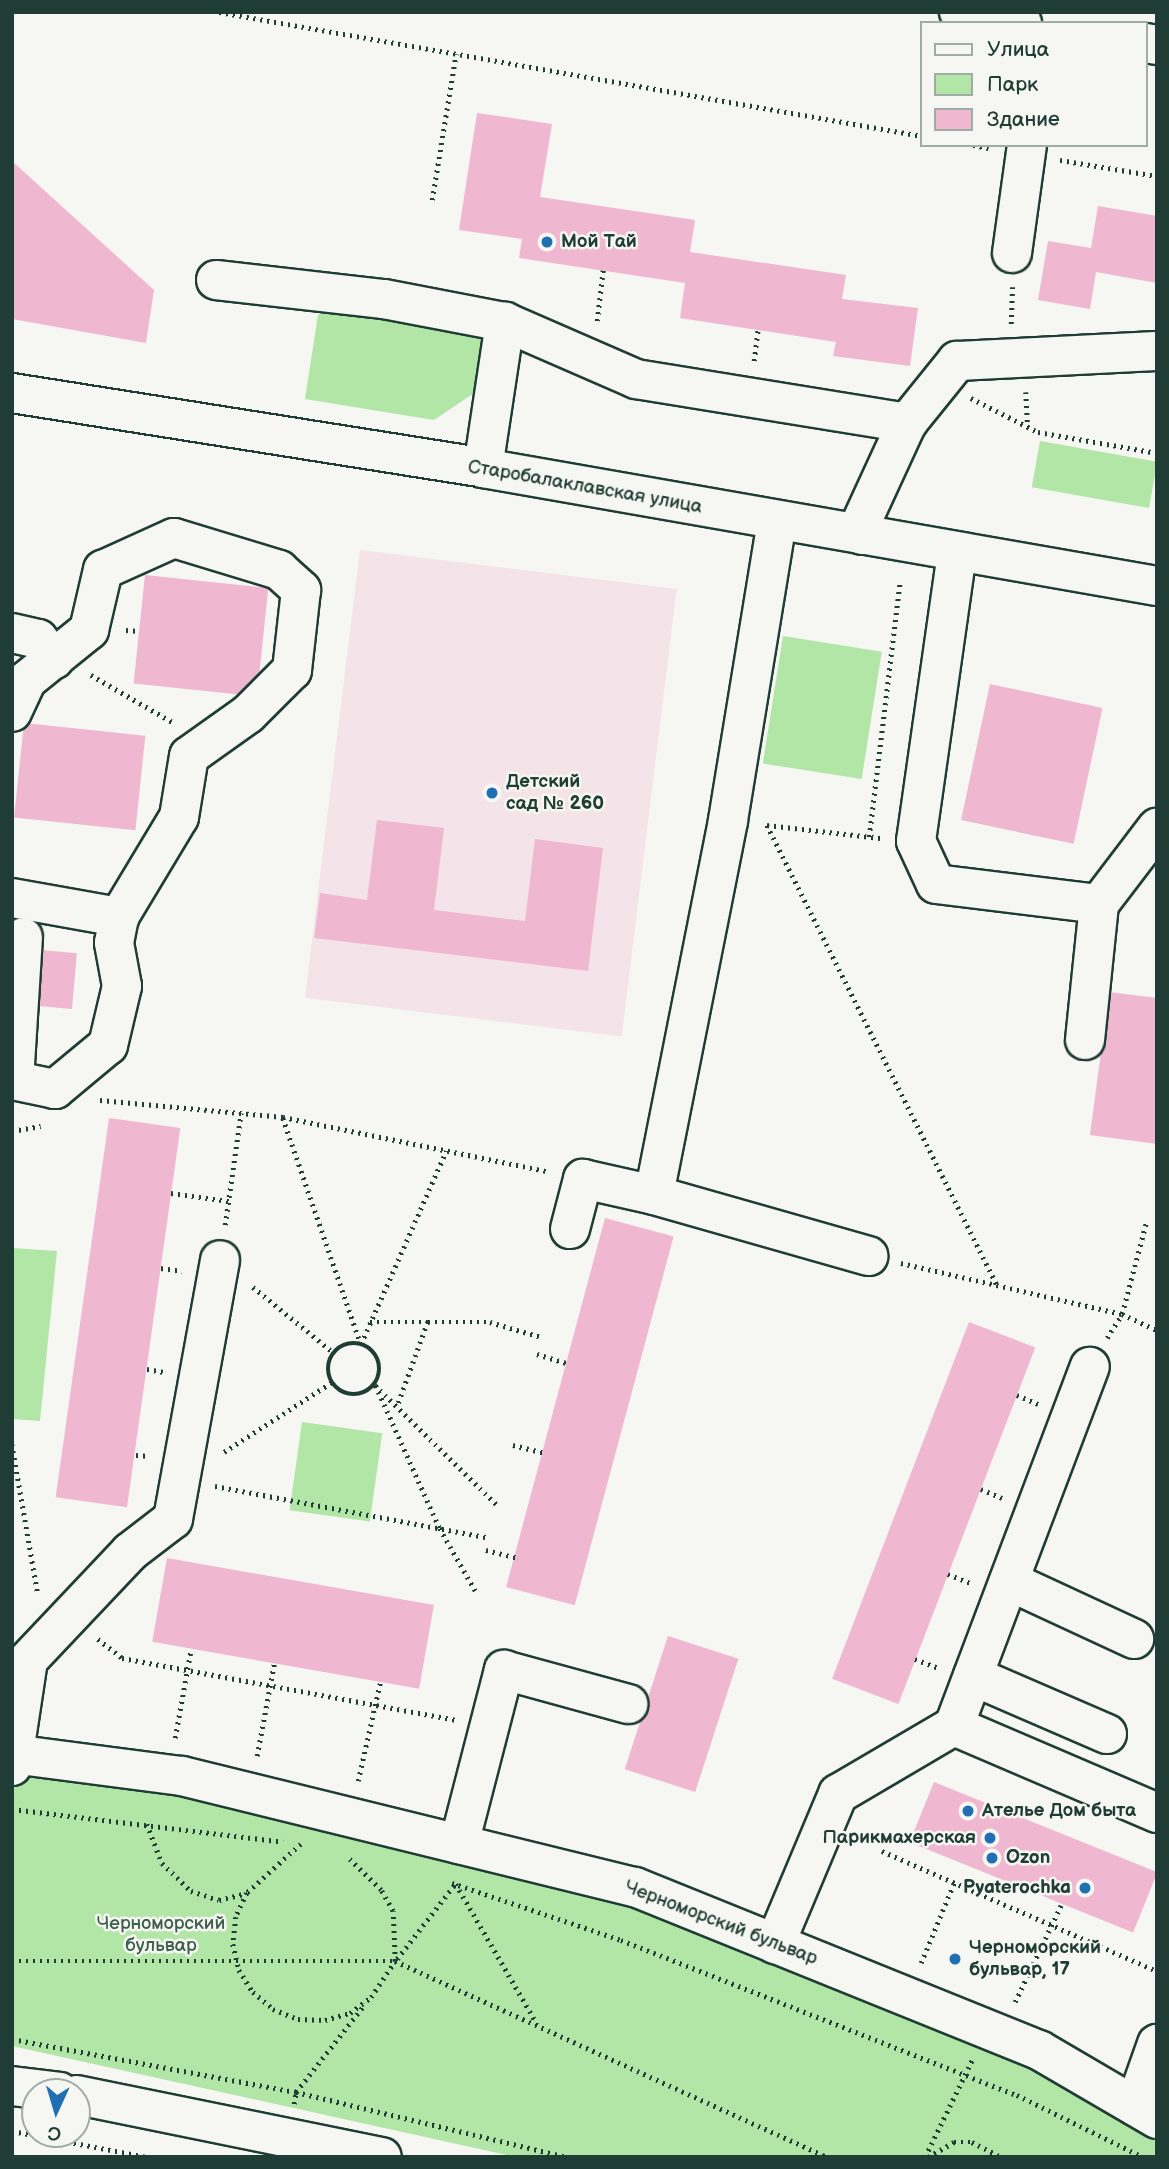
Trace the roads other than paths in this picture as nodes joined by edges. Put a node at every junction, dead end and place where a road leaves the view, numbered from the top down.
1 (960, 12) edge
2 (1010, 21) edge
3 (1027, 147) edge
4 (1012, 253) road end
5 (216, 279) dead end
6 (505, 322) junction
7 (1157, 351) edge
8 (12, 393) edge
9 (907, 423) junction
10 (483, 468) junction
11 (777, 521) junction
12 (862, 535) junction
13 (957, 553) junction
14 (1157, 586) edge
15 (12, 632) edge
16 (56, 657) junction
17 (12, 712) edge
18 (1157, 828) edge
19 (12, 898) edge
20 (1099, 904) junction
21 (119, 917) junction
22 (23, 937) dead end
23 (1085, 1040) dead end
24 (13, 1080) edge
25 (654, 1195) junction
26 (570, 1229) dead end
27 (868, 1256) road end
28 (220, 1260) road end
29 (1090, 1367) dead end
30 (1009, 1581) junction
31 (1134, 1639) dead end
32 (974, 1676) junction
33 (628, 1704) dead end
34 (954, 1726) junction
35 (1107, 1734) dead end
36 (13, 1758) edge
37 (1157, 1813) edge
38 (459, 1844) junction
39 (775, 1944) junction
40 (1157, 2044) edge
41 (91, 2098) edge
42 (1146, 2113) edge
43 (382, 2157) edge

1 - 2 street
3 - 4 street
5 - 6 street
6 - 9 street
6 - 10 street
7 - 9 street
8 - 10 street, Старобалаклавская улица
9 - 12 street
10 - 11 street, Старобалаклавская улица
11 - 12 street, Старобалаклавская улица
11 - 25 street
12 - 13 street, Старобалаклавская улица
13 - 14 street, Старобалаклавская улица
13 - 20 street
15 - 16 street
16 - 17 street
16 - 21 street
18 - 20 street
19 - 21 street
20 - 23 street
21 - 24 street
22 - 24 street
25 - 26 street
25 - 27 street
28 - 36 street
29 - 30 street
30 - 31 street
30 - 32 street
32 - 34 street
32 - 35 street
33 - 38 street
34 - 37 street
34 - 39 street
36 - 38 street, Черноморский бульвар
38 - 39 street, Черноморский бульвар
39 - 42 street, Черноморский бульвар
40 - 42 street
41 - 43 street

